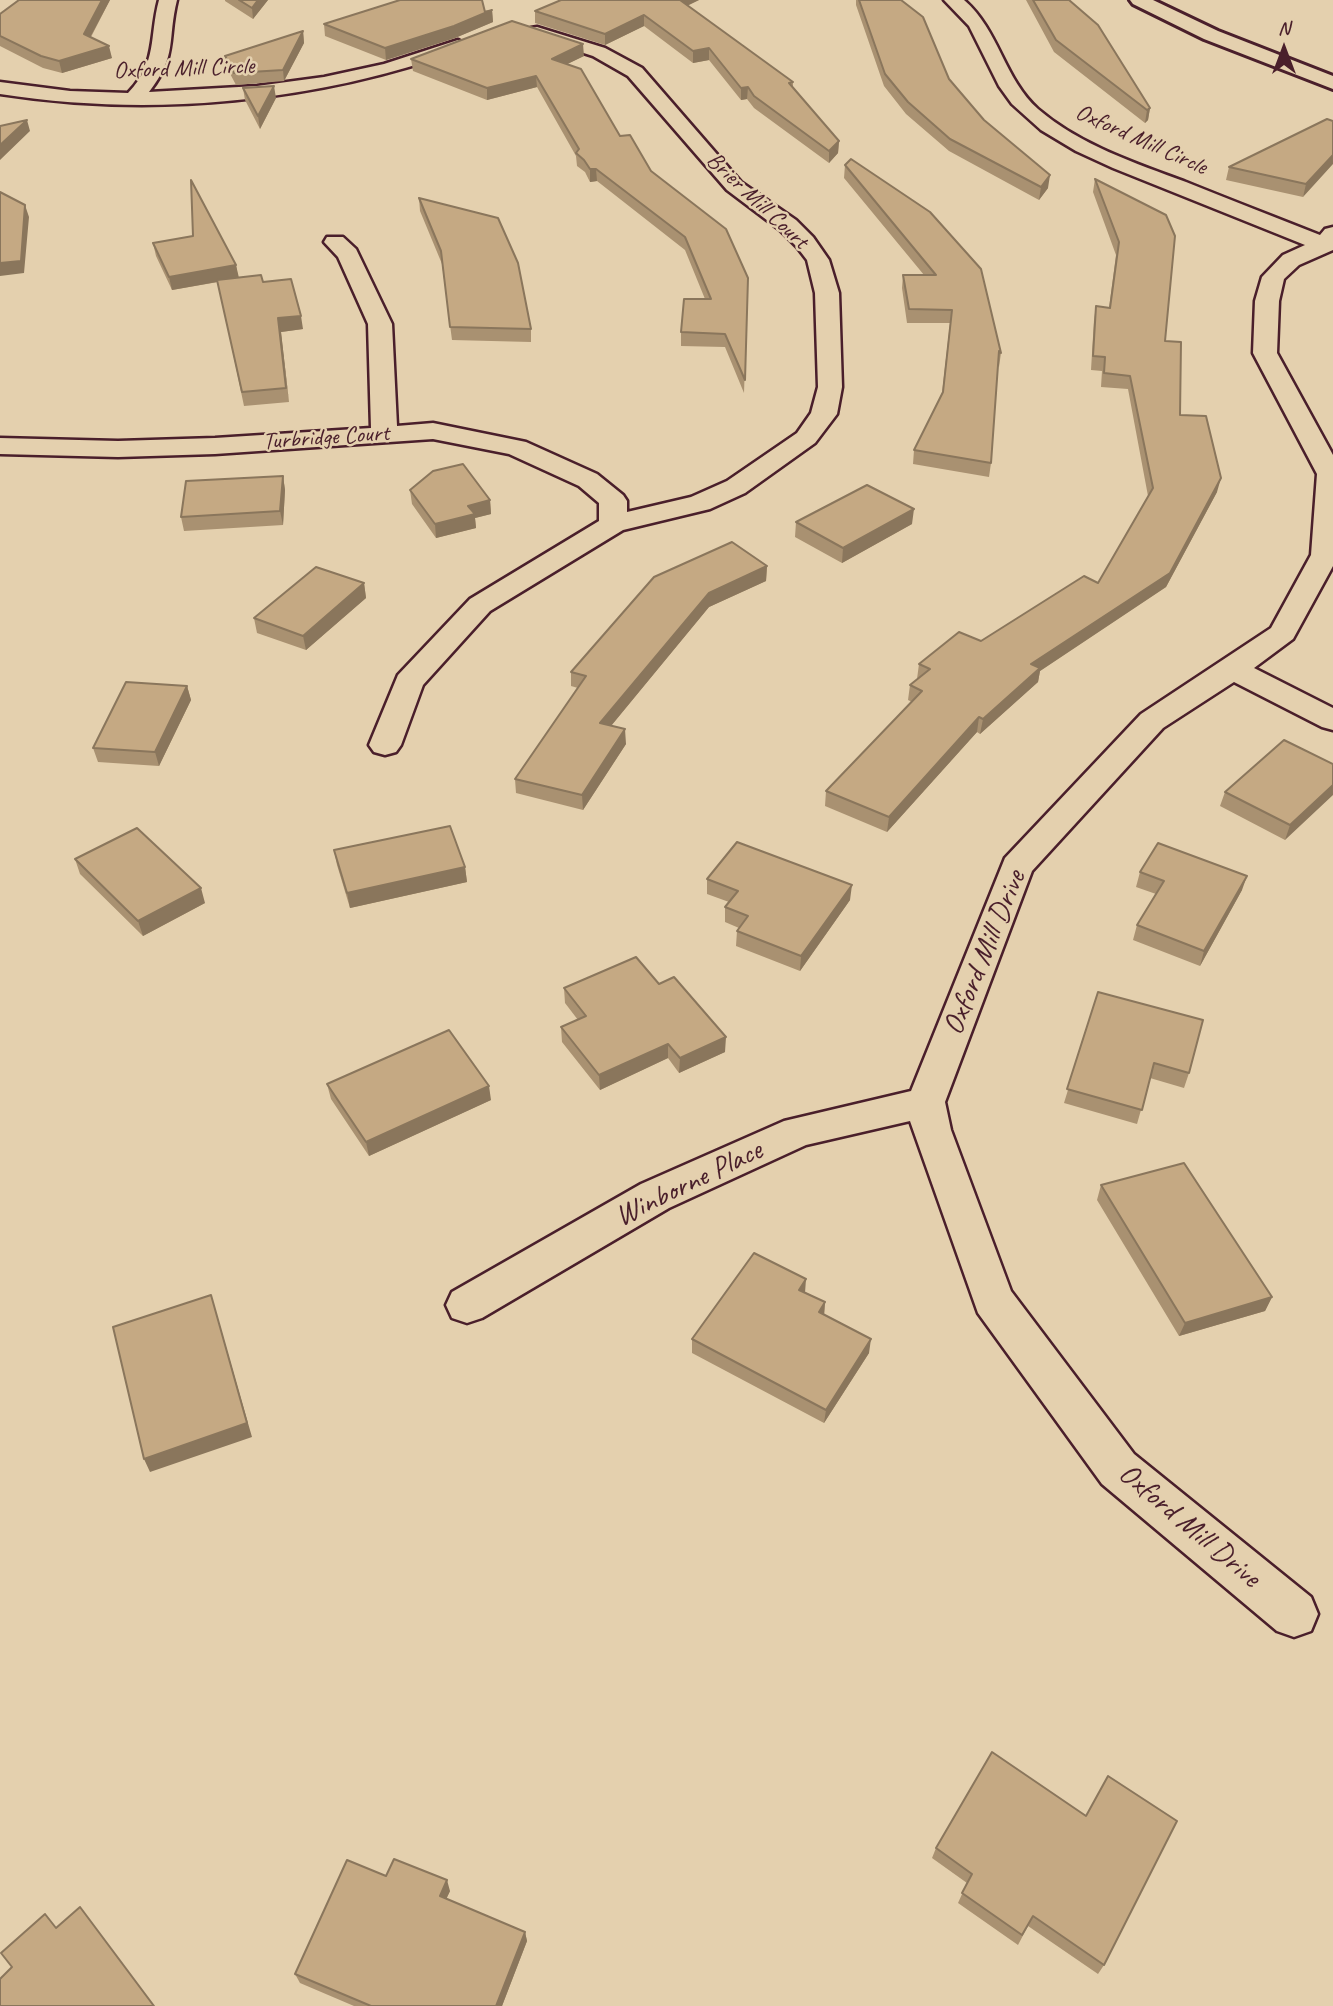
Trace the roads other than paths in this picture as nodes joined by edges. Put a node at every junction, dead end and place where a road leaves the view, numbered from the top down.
1 (168, 0) edge
2 (953, 0) edge
3 (1139, 0) edge
4 (523, 19) dead end
5 (478, 37) edge
6 (1333, 83) edge
7 (0, 88) edge
8 (132, 99) junction
9 (1330, 240) edge
10 (335, 242) dead end
11 (384, 433) junction
12 (0, 446) edge
13 (1331, 474) edge
14 (613, 524) junction
15 (1233, 669) junction
16 (1333, 720) edge
17 (385, 745) dead end
18 (926, 1102) junction
19 (467, 1305) dead end
20 (1294, 1614) dead end

1 - 8 street
2 - 9 street, Oxford Mill Circle
3 - 6 street
4 - 14 street, Brier Mill Court
5 - 8 street, Oxford Mill Circle
7 - 8 street, Oxford Mill Circle
9 - 13 street, Oxford Mill Drive
10 - 11 street
11 - 12 street, Turbridge Court
11 - 14 street, Turbridge Court
13 - 15 street, Oxford Mill Drive
14 - 17 street, Brier Mill Court
15 - 16 street
15 - 18 street, Oxford Mill Drive
18 - 19 street, Winborne Place
18 - 20 street, Oxford Mill Drive

